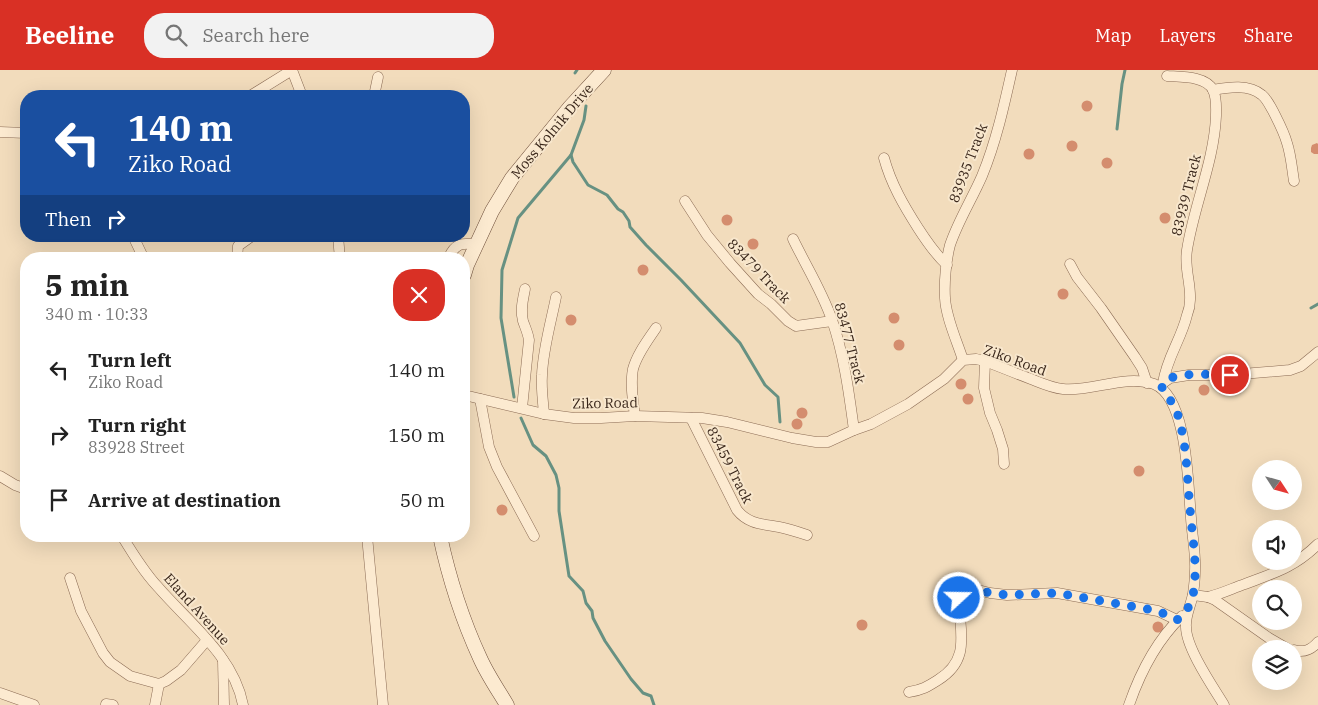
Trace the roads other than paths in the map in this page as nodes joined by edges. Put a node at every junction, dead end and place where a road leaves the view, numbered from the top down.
1 (292, 70) edge
2 (604, 70) edge
3 (1012, 70) edge
4 (1196, 70) edge
5 (1168, 76) dead end
6 (378, 77) dead end
7 (1203, 81) junction
8 (260, 90) edge
9 (300, 90) edge
10 (375, 90) edge
11 (1214, 90) junction
12 (0, 132) edge
13 (20, 134) edge
14 (884, 158) dead end
15 (1294, 182) dead end
16 (685, 201) dead end
17 (793, 239) dead end
18 (244, 242) edge
19 (476, 244) junction
20 (238, 252) edge
21 (451, 252) edge
22 (470, 260) edge
23 (1070, 264) dead end
24 (947, 265) junction
25 (525, 289) dead end
26 (556, 297) dead end
27 (832, 321) junction
28 (656, 328) dead end
29 (1318, 352) edge
30 (963, 360) junction
31 (985, 361) junction
32 (1147, 383) junction
33 (1162, 386) junction
34 (470, 396) edge
35 (480, 399) junction
36 (522, 408) junction
37 (544, 414) junction
38 (635, 416) junction
39 (691, 418) junction
40 (854, 430) junction
41 (1004, 464) dead end
42 (0, 476) edge
43 (20, 487) edge
44 (807, 535) dead end
45 (534, 536) dead end
46 (126, 542) edge
47 (367, 542) edge
48 (441, 542) edge
49 (1318, 544) edge
50 (70, 578) dead end
51 (1193, 595) junction
52 (1208, 597) junction
53 (1188, 610) junction
54 (1177, 620) junction
55 (207, 640) junction
56 (1272, 640) edge
57 (1318, 642) edge
58 (1302, 651) edge
59 (223, 659) junction
60 (159, 684) junction
61 (0, 692) edge
62 (909, 692) dead end
63 (34, 705) edge
64 (155, 705) edge
65 (224, 705) edge
66 (243, 705) edge
67 (383, 705) edge
68 (507, 705) edge
69 (1129, 705) edge
70 (1224, 705) edge

1 - 8 street
1 - 9 street
2 - 19 main road, Moss Kolnik Drive
3 - 24 street, 83935 Track
4 - 7 street
5 - 7 street
6 - 10 street
7 - 11 street
11 - 15 street
11 - 33 street, 83939 Track
12 - 13 street
14 - 24 street
16 - 27 street, 83479 Track
17 - 27 street, 83477 Track
18 - 20 street
19 - 21 street
19 - 22 main road, Moss Kolnik Drive
23 - 32 street
24 - 30 street, 83935 Track
25 - 36 street
26 - 37 street
27 - 40 street, 83477 Track
28 - 38 street
29 - 33 street
30 - 31 street, Ziko Road
30 - 40 street, Ziko Road
31 - 32 street, Ziko Road
31 - 41 street
32 - 33 street, Ziko Road
33 - 51 street
34 - 35 street, Ziko Road
35 - 36 street, Ziko Road
35 - 45 street
36 - 37 street, Ziko Road
37 - 38 street, Ziko Road
38 - 39 street, Ziko Road
39 - 40 street, Ziko Road
39 - 44 street, 83459 Track
42 - 43 street
46 - 55 street, Eland Avenue
47 - 67 street
48 - 68 main road
49 - 52 street
50 - 60 street
51 - 52 street
51 - 53 street
52 - 56 street
53 - 54 street
53 - 70 street
54 - 62 street
54 - 69 street
55 - 59 street, Eland Avenue
55 - 60 street
57 - 58 street
59 - 65 street
59 - 66 street, Eland Avenue
60 - 64 street
61 - 63 street

